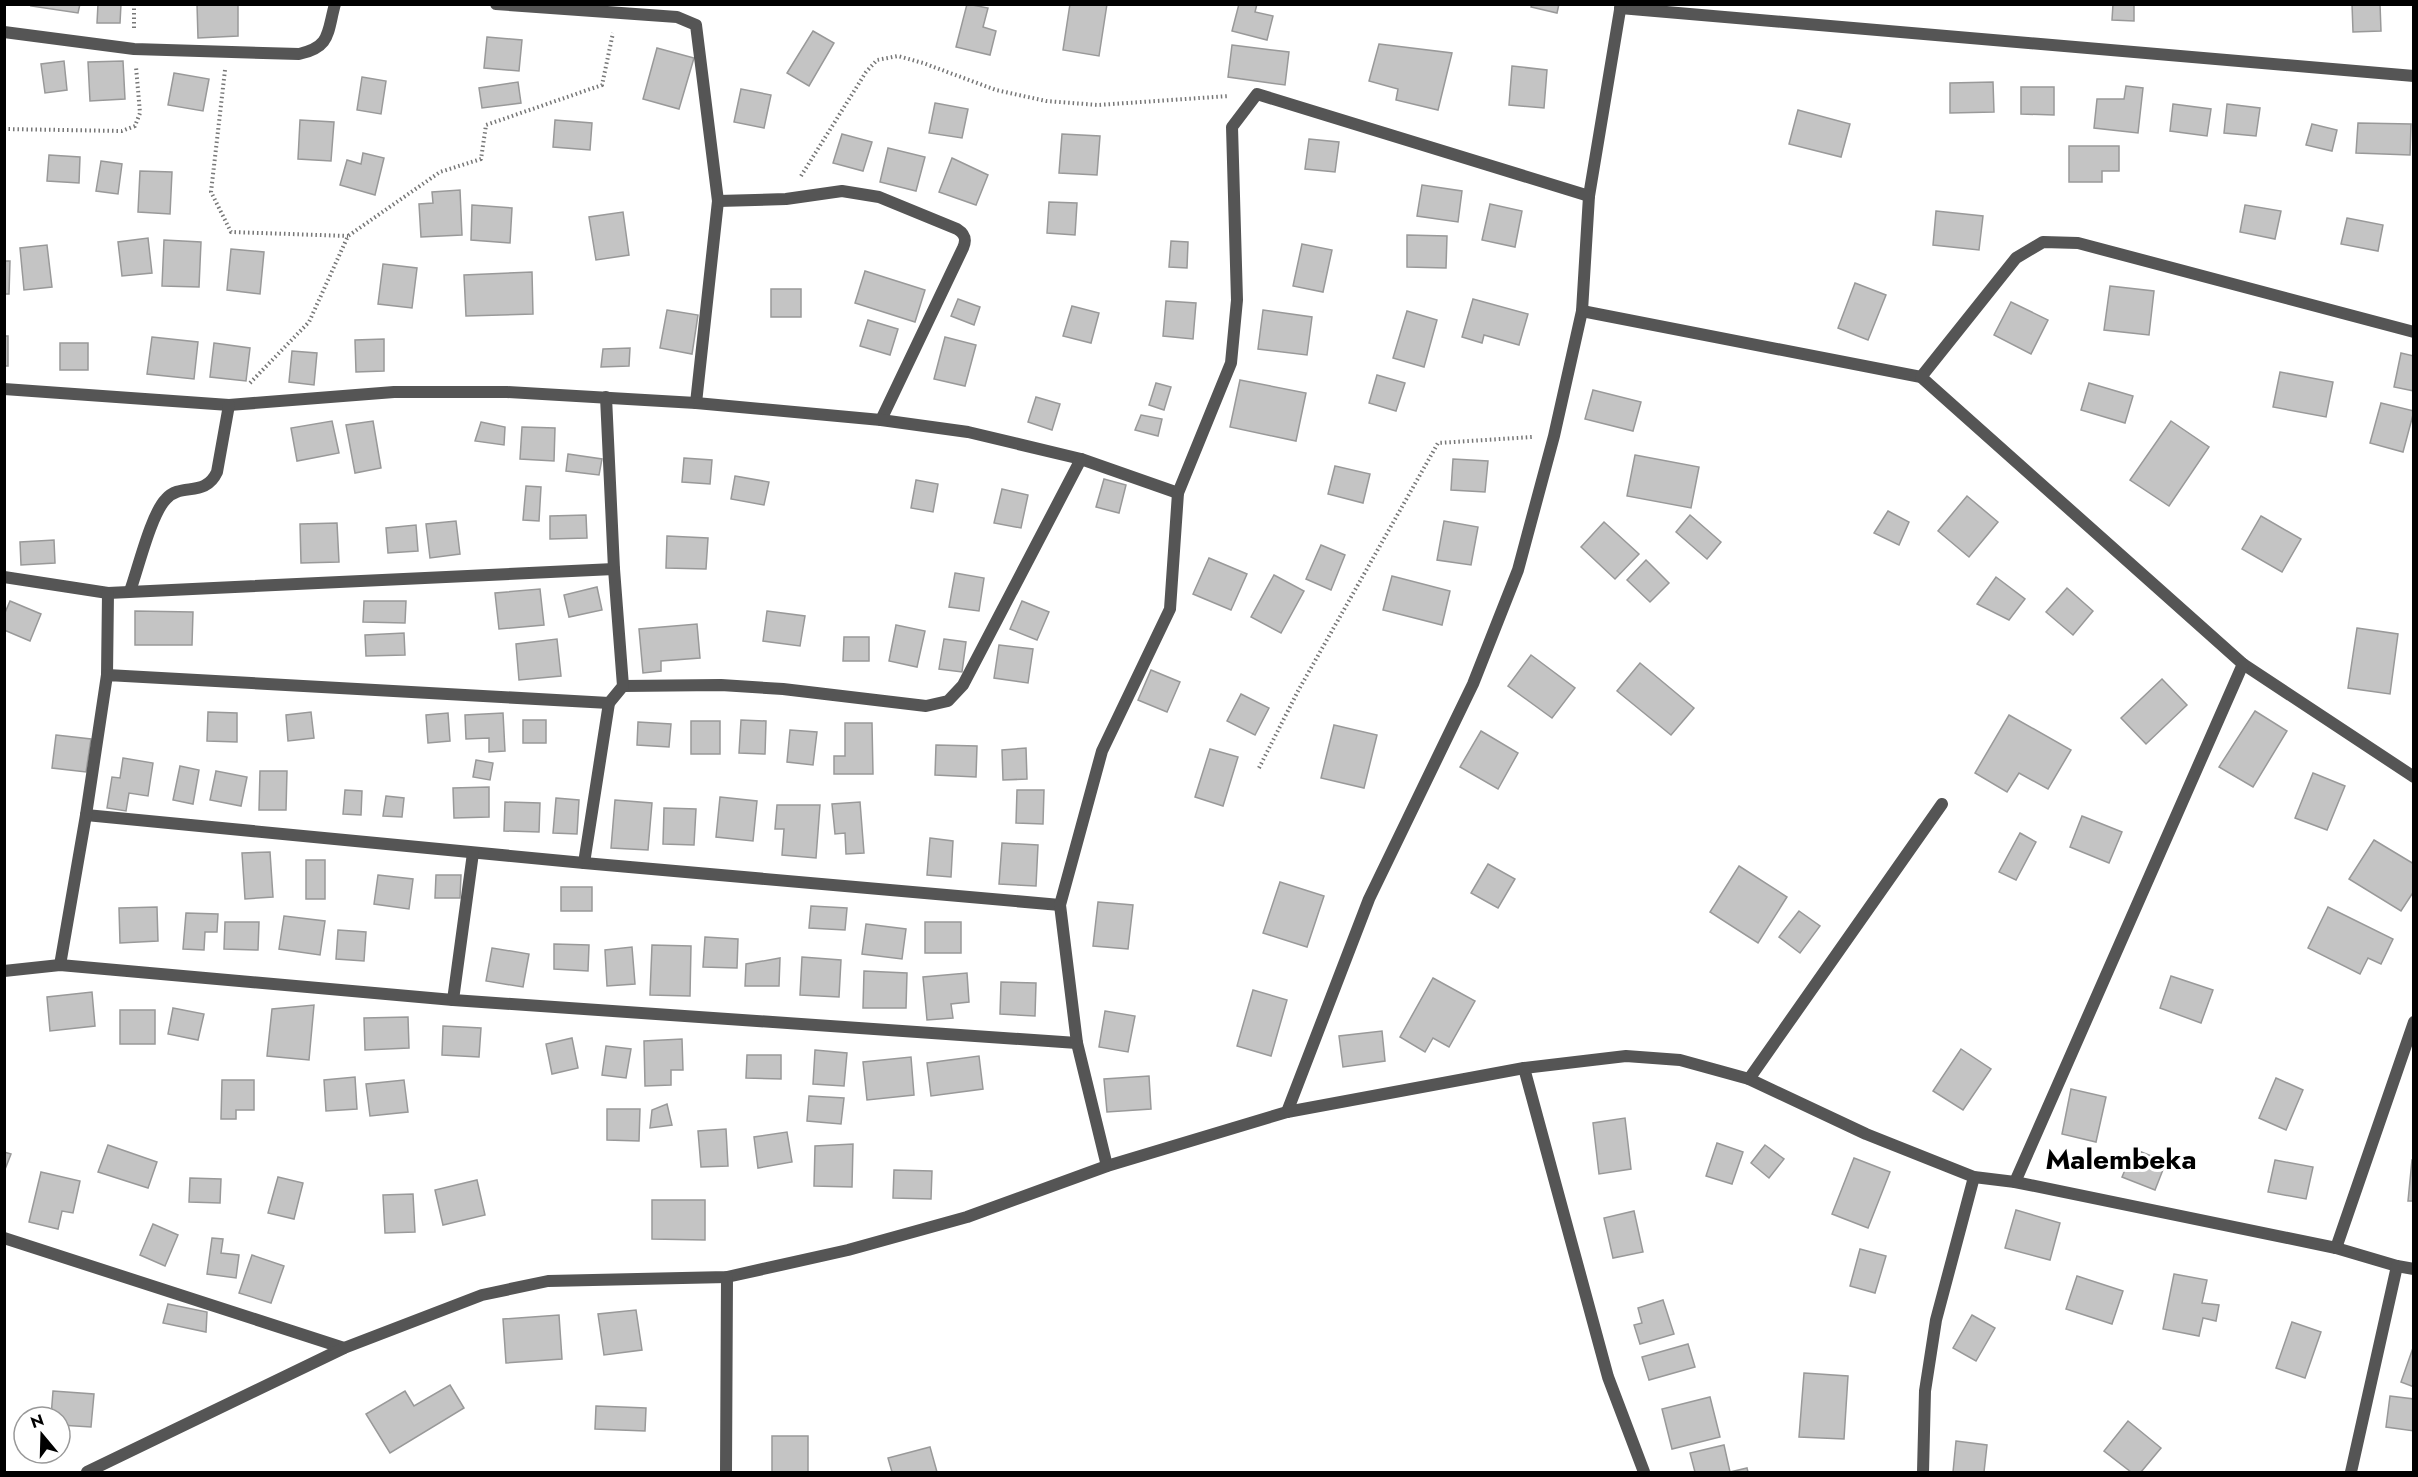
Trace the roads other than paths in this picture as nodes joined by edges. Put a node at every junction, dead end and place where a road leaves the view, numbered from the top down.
1 (334, 4) edge
2 (496, 4) edge
3 (1620, 6) edge
4 (4, 32) edge
5 (2414, 75) edge
6 (1589, 196) junction
7 (718, 201) junction
8 (1582, 311) junction
9 (2414, 332) edge
10 (1921, 377) junction
11 (4, 389) edge
12 (606, 397) junction
13 (696, 403) junction
14 (229, 405) junction
15 (881, 420) junction
16 (1082, 459) junction
17 (1178, 493) junction
18 (614, 569) junction
19 (4, 577) edge
20 (130, 591) junction
21 (108, 592) junction
22 (2243, 664) junction
23 (107, 675) junction
24 (623, 686) junction
25 (609, 703) junction
26 (2414, 777) edge
27 (1942, 804) dead end
28 (86, 815) junction
29 (473, 853) junction
30 (584, 863) junction
31 (1060, 905) junction
32 (60, 965) junction
33 (4, 972) edge
34 (453, 1000) junction
35 (2414, 1022) edge
36 (1077, 1043) junction
37 (1524, 1068) junction
38 (1749, 1079) junction
39 (1287, 1112) junction
40 (1107, 1166) junction
41 (1974, 1177) junction
42 (2015, 1182) junction
43 (4, 1238) edge
44 (2336, 1248) junction
45 (2397, 1266) junction
46 (2414, 1269) edge
47 (727, 1277) junction
48 (344, 1348) junction
49 (87, 1473) edge
50 (726, 1473) edge
51 (1644, 1473) edge
52 (1923, 1473) edge
53 (2351, 1473) edge

1 - 4 street
2 - 7 street
3 - 5 street
3 - 6 street
6 - 8 street
6 - 17 street
7 - 13 street
7 - 15 street
8 - 10 street
8 - 39 street
9 - 10 street
10 - 22 street
11 - 14 street
12 - 13 street
12 - 14 street
12 - 18 street
13 - 15 street
14 - 20 street
15 - 16 street
16 - 17 street
16 - 24 street
17 - 31 street
18 - 20 street
18 - 24 street
19 - 21 street
20 - 21 street
21 - 23 street
22 - 26 street
22 - 42 street
23 - 25 street
23 - 28 street
24 - 25 street
25 - 30 street
27 - 38 street
28 - 29 street
28 - 32 street
29 - 30 street
29 - 34 street
30 - 31 street
31 - 36 street
32 - 33 street
32 - 34 street
34 - 36 street
35 - 44 street
36 - 40 street
37 - 38 street
37 - 39 street
37 - 51 street
38 - 41 street
39 - 40 street
40 - 47 street
41 - 42 street
41 - 52 street
42 - 44 street
43 - 48 street
44 - 45 street
45 - 46 street
45 - 53 street
47 - 48 street
47 - 50 street
48 - 49 street

